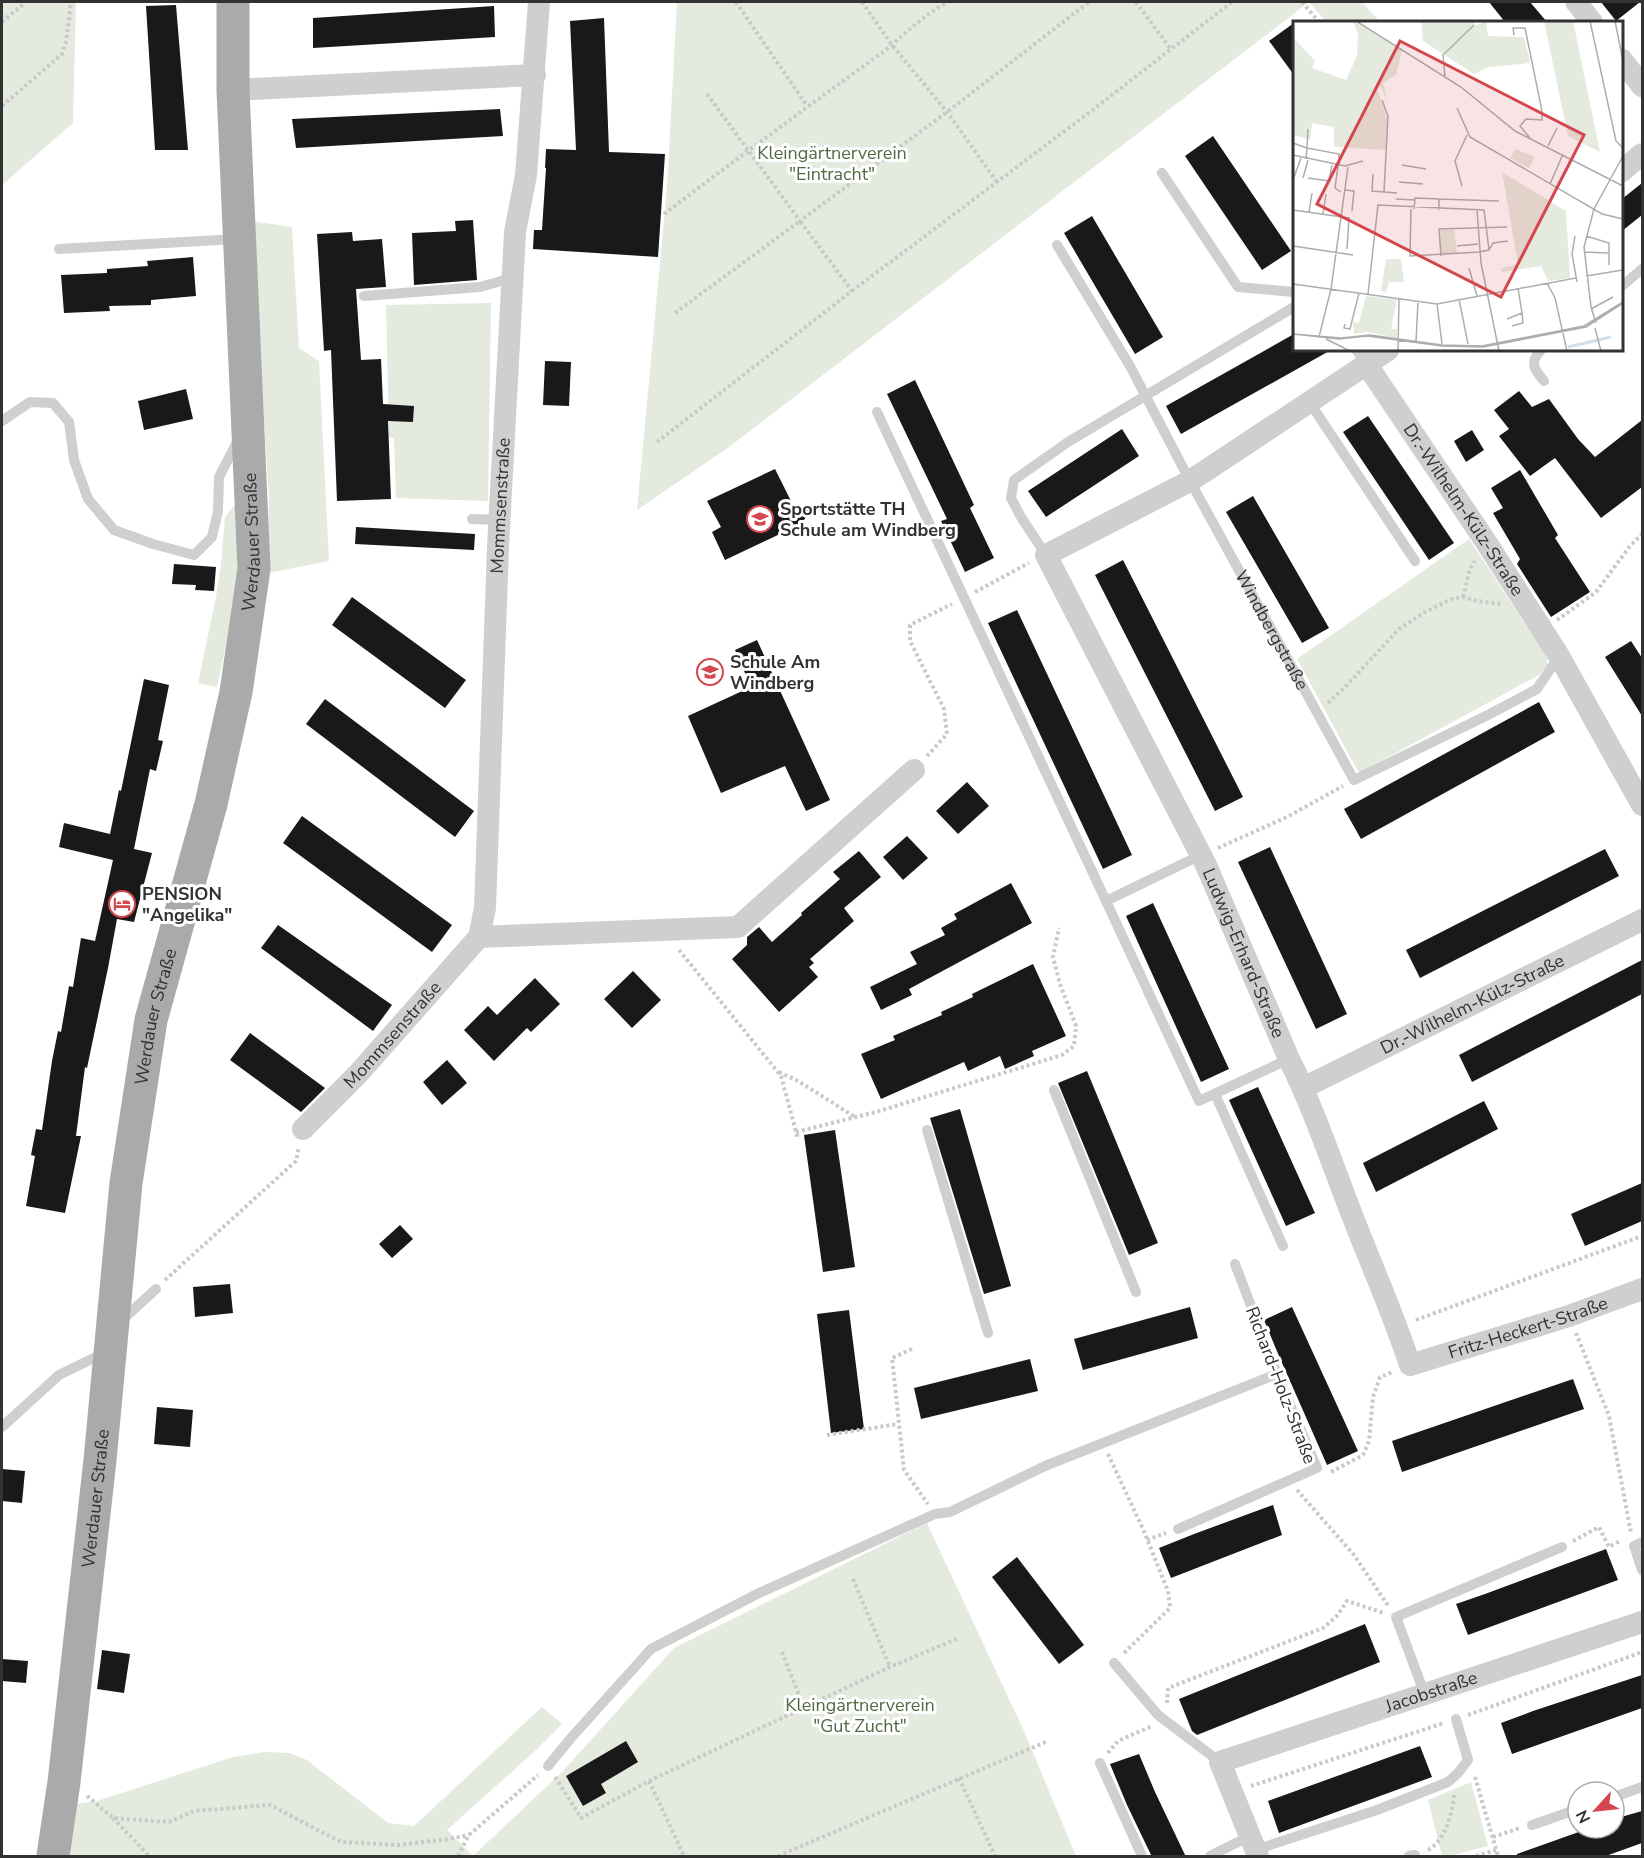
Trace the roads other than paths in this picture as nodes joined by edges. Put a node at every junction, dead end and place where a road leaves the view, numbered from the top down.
1 (233, 2) edge
2 (539, 2) edge
3 (1576, 2) edge
4 (1591, 21) edge
5 (1623, 61) edge
6 (535, 75) junction
7 (1642, 87) edge
8 (233, 90) junction
9 (1642, 154) edge
10 (1623, 170) edge
11 (1162, 173) dead end
12 (240, 239) junction
13 (1057, 245) dead end
14 (59, 249) dead end
15 (1642, 269) edge
16 (512, 278) junction
17 (1623, 285) edge
18 (1293, 292) edge
19 (364, 296) dead end
20 (1293, 308) edge
21 (1384, 351) edge
22 (1540, 351) edge
23 (1362, 357) edge
24 (1544, 381) dead end
25 (1145, 395) junction
26 (1310, 403) junction
27 (877, 412) dead end
28 (248, 414) junction
29 (2, 421) edge
30 (1190, 481) junction
31 (472, 519) dead end
32 (500, 520) junction
33 (1046, 555) junction
34 (1415, 561) dead end
35 (1559, 656) junction
36 (914, 770) road end
37 (1642, 805) edge
38 (1201, 855) junction
39 (1106, 901) junction
40 (1642, 920) edge
41 (479, 937) junction
42 (1289, 1059) junction
43 (1304, 1088) junction
44 (1054, 1090) dead end
45 (1215, 1094) junction
46 (303, 1129) road end
47 (927, 1130) dead end
48 (1283, 1246) dead end
49 (1235, 1264) dead end
50 (1642, 1288) edge
51 (156, 1289) road end
52 (1136, 1292) dead end
53 (988, 1333) dead end
54 (111, 1339) junction
55 (1410, 1365) joint
56 (1276, 1374) junction
57 (2, 1427) edge
58 (1178, 1529) dead end
59 (1638, 1544) edge
60 (1562, 1547) road end
61 (1642, 1570) edge
62 (1642, 1622) edge
63 (1114, 1663) road end
64 (1425, 1695) junction
65 (1456, 1719) road end
66 (1220, 1762) junction
67 (1100, 1763) road end
68 (548, 1766) road end
69 (1642, 1787) edge
70 (1626, 1793) edge
71 (1566, 1813) edge
72 (1532, 1824) road end
73 (1254, 1847) edge
74 (53, 1857) edge
75 (1142, 1857) edge
76 (1210, 1857) edge

1 - 8 main road, Werdauer Straße
2 - 6 street, Mommsenstraße
3 - 4 street
5 - 7 street
6 - 8 street
6 - 16 street, Mommsenstraße
8 - 12 main road, Werdauer Straße
9 - 10 street
11 - 18 lane
12 - 14 lane
12 - 28 main road, Werdauer Straße
13 - 25 lane, Windbergstraße
15 - 17 lane
16 - 19 lane
16 - 32 street, Mommsenstraße
20 - 25 lane
21 - 23 street
22 - 24 lane
23 - 26 street
23 - 35 street, Dr.-Wilhelm-Külz-Straße
25 - 30 lane, Windbergstraße
25 - 33 lane
26 - 30 street
26 - 34 lane
27 - 39 lane
28 - 29 lane
28 - 54 main road, Werdauer Straße
30 - 33 street
30 - 35 lane, Windbergstraße
31 - 32 lane
32 - 41 street, Mommsenstraße
33 - 38 street, Ludwig-Erhard-Straße
35 - 37 street, Dr.-Wilhelm-Külz-Straße
36 - 41 street
38 - 39 lane
38 - 42 street, Ludwig-Erhard-Straße
39 - 45 lane
40 - 43 street, Dr.-Wilhelm-Külz-Straße
41 - 46 street, Mommsenstraße
42 - 43 street, Ludwig-Erhard-Straße
42 - 45 lane
43 - 55 street, Ludwig-Erhard-Straße
44 - 52 lane
45 - 48 lane
47 - 53 lane
49 - 56 lane, Richard-Holz-Straße
50 - 55 street, Fritz-Heckert-Straße
51 - 54 lane
54 - 57 lane
54 - 74 main road, Werdauer Straße
56 - 58 lane, Richard-Holz-Straße
56 - 68 lane
59 - 61 lane
60 - 64 lane
62 - 64 street, Jacobstraße
63 - 66 lane
64 - 66 street, Jacobstraße
65 - 73 lane
66 - 73 street
67 - 75 lane
69 - 70 lane
71 - 72 lane
73 - 76 lane

